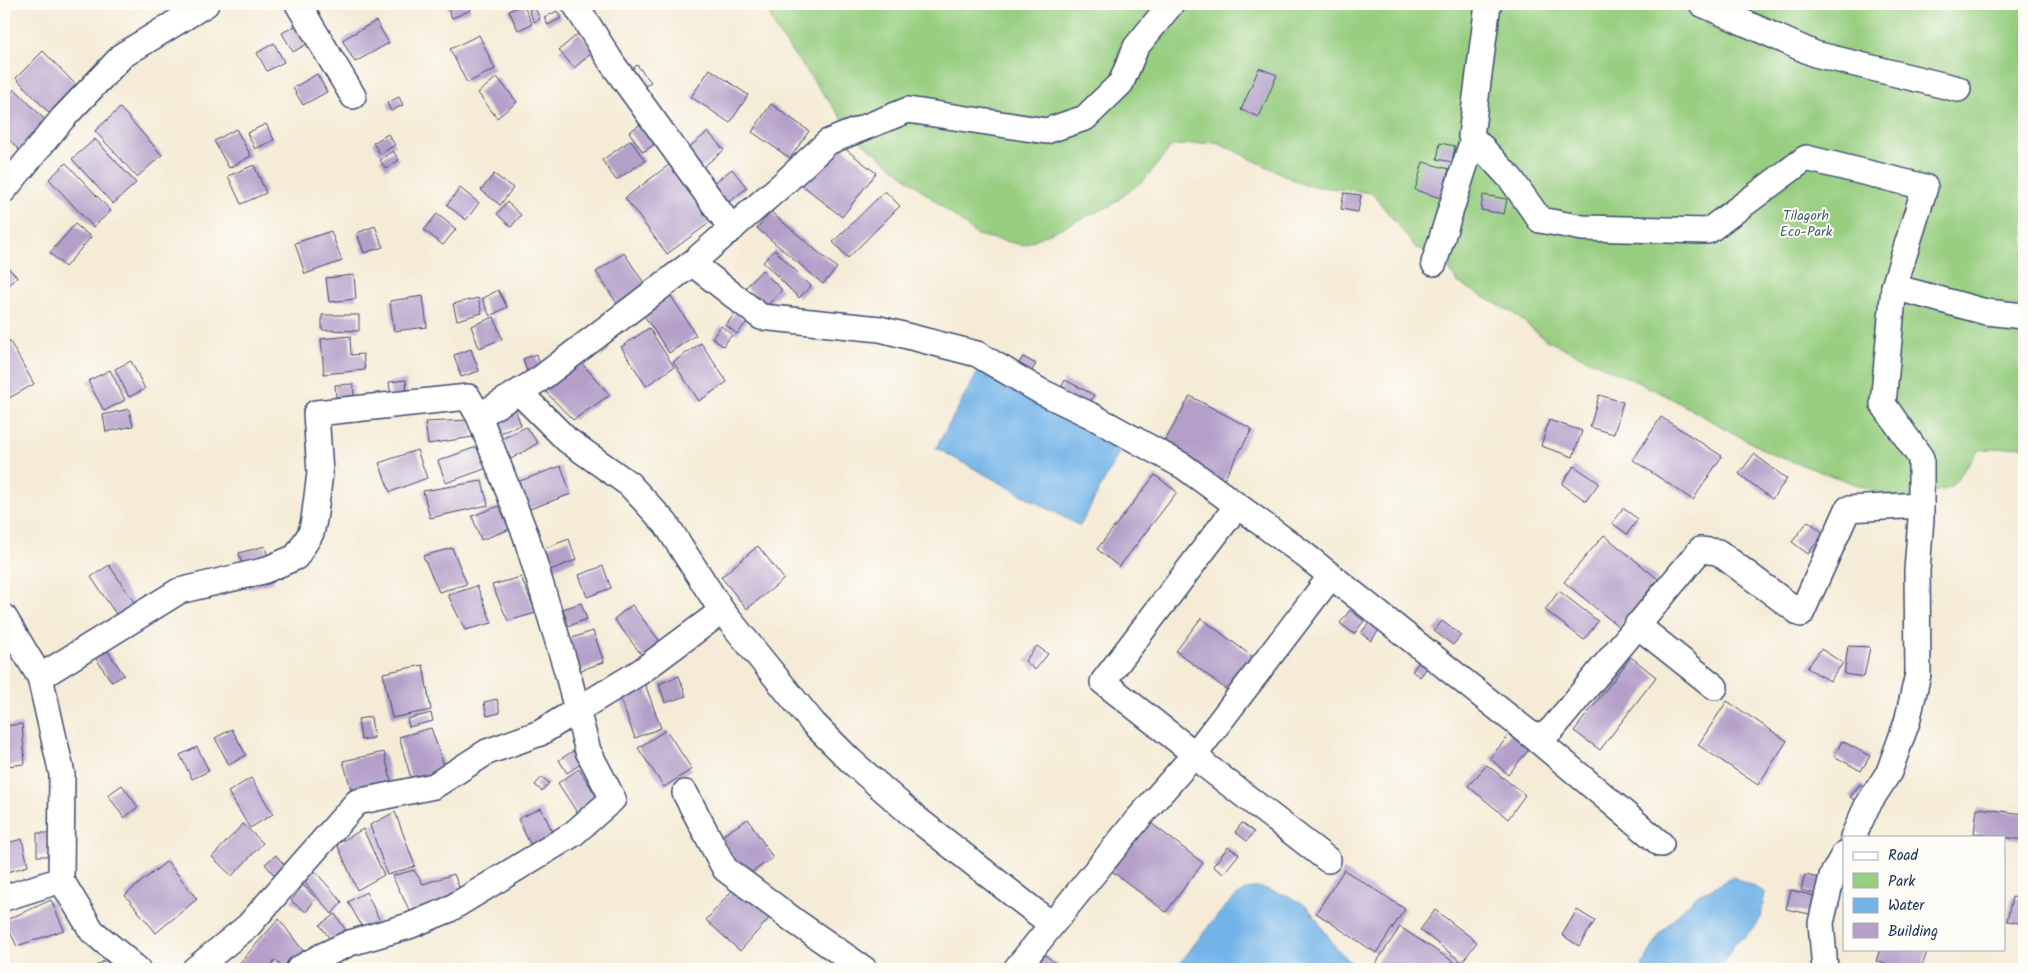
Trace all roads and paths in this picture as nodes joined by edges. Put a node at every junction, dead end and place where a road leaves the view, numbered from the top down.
1 (206, 4) edge
2 (298, 4) edge
3 (575, 4) edge
4 (1171, 4) edge
5 (1488, 4) edge
6 (1702, 4) edge
7 (1958, 89) dead end
8 (354, 96) dead end
9 (1483, 148) junction
10 (4, 190) edge
11 (732, 229) junction
12 (692, 263) junction
13 (1434, 263) dead end
14 (1894, 287) junction
15 (2024, 316) edge
16 (519, 392) junction
17 (479, 416) junction
18 (1922, 505) junction
19 (1238, 506) junction
20 (1331, 576) junction
21 (722, 611) junction
22 (4, 617) edge
23 (1637, 625) junction
24 (40, 677) junction
25 (1714, 687) dead end
26 (577, 710) junction
27 (1529, 733) junction
28 (1195, 754) junction
29 (685, 793) dead end
30 (1853, 836) edge
31 (1661, 844) dead end
32 (1843, 856) edge
33 (1328, 860) dead end
34 (61, 880) junction
35 (4, 898) edge
36 (1051, 924) junction
37 (137, 969) edge
38 (195, 969) edge
39 (299, 969) edge
40 (864, 969) edge
41 (1016, 969) edge
42 (1824, 969) edge

1 - 10 street
2 - 8 street
3 - 11 street
4 - 11 street
5 - 9 street
6 - 7 street
9 - 13 street
9 - 14 street
11 - 12 street
12 - 16 street
12 - 19 street
14 - 15 street
14 - 18 street
16 - 17 street
16 - 21 street
17 - 24 street
17 - 26 street
18 - 23 street
18 - 30 street
19 - 20 street
19 - 28 street
20 - 27 street
20 - 28 street
21 - 26 street
21 - 36 street
22 - 24 street
23 - 25 street
23 - 27 street
24 - 34 street
26 - 38 street
26 - 39 street
27 - 31 street
28 - 33 street
28 - 36 street
29 - 40 street
32 - 42 street
34 - 35 street
34 - 37 street
36 - 41 street

